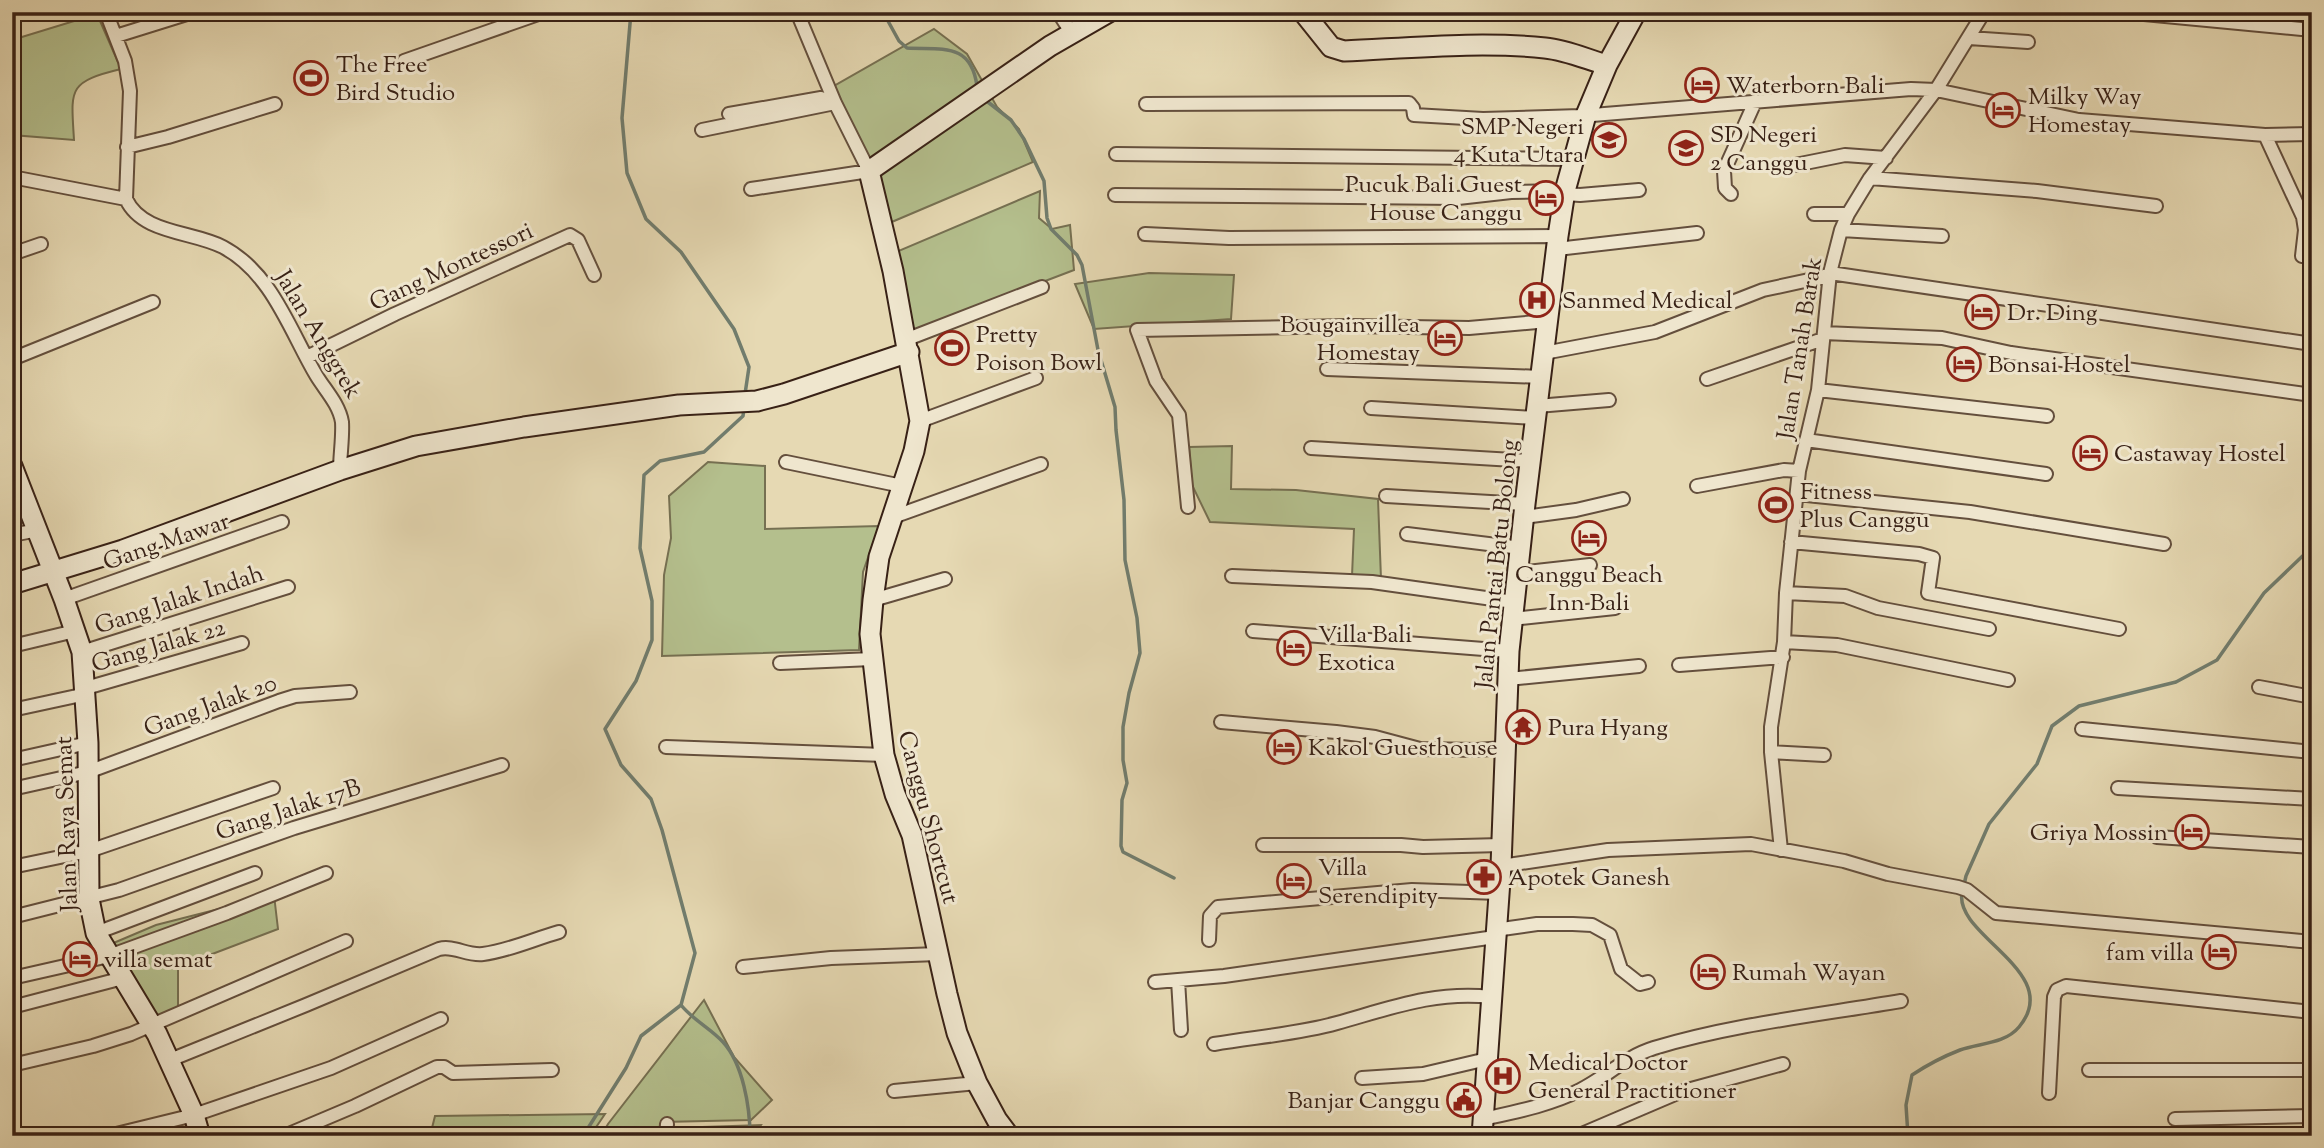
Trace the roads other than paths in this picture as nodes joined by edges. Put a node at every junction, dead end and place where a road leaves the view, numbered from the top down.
1 (106, 12) edge
2 (193, 12) edge
3 (544, 12) edge
4 (797, 12) edge
5 (1058, 12) edge
6 (1109, 12) edge
7 (1303, 12) edge
8 (1636, 12) edge
9 (1984, 12) edge
10 (2123, 12) edge
11 (2312, 30) edge
12 (1071, 32) junction
13 (116, 36) junction
14 (1969, 38) junction
15 (2028, 42) dead end
16 (404, 61) dead end
17 (1607, 65) junction
18 (1936, 90) junction
19 (834, 99) junction
20 (1755, 102) junction
21 (275, 104) dead end
22 (1146, 104) dead end
23 (729, 114) dead end
24 (1586, 115) junction
25 (702, 130) dead end
26 (2312, 134) edge
27 (2265, 135) junction
28 (127, 147) junction
29 (1116, 154) dead end
30 (1886, 158) junction
31 (1574, 159) junction
32 (1786, 167) dead end
33 (869, 171) junction
34 (12, 177) edge
35 (1870, 178) junction
36 (751, 189) dead end
37 (1639, 190) dead end
38 (1565, 192) junction
39 (1731, 194) dead end
40 (1115, 195) dead end
41 (126, 199) junction
42 (2156, 206) dead end
43 (1814, 214) dead end
44 (1849, 214) junction
45 (1841, 230) junction
46 (1697, 233) dead end
47 (1145, 234) dead end
48 (1942, 236) dead end
49 (1557, 243) junction
50 (41, 244) dead end
51 (12, 254) edge
52 (2302, 257) dead end
53 (1830, 273) junction
54 (594, 275) dead end
55 (1042, 287) dead end
56 (153, 302) dead end
57 (1548, 321) junction
58 (1823, 336) junction
59 (2312, 344) edge
60 (907, 346) junction
61 (1544, 353) junction
62 (307, 357) junction
63 (12, 359) edge
64 (1327, 369) dead end
65 (1541, 377) junction
66 (1036, 378) dead end
67 (1707, 379) dead end
68 (1818, 390) junction
69 (2305, 394) dead end
70 (1609, 400) dead end
71 (1371, 408) dead end
72 (1536, 412) junction
73 (2048, 416) dead end
74 (920, 421) junction
75 (1806, 440) junction
76 (1311, 448) dead end
77 (1530, 460) junction
78 (786, 463) dead end
79 (1041, 464) dead end
80 (12, 466) edge
81 (340, 470) junction
82 (1800, 471) junction
83 (2046, 474) dead end
84 (902, 486) junction
85 (1697, 486) dead end
86 (1797, 494) junction
87 (1386, 496) dead end
88 (1623, 499) dead end
89 (1188, 507) dead end
90 (1524, 510) junction
91 (890, 518) junction
92 (282, 522) dead end
93 (38, 530) junction
94 (1407, 534) dead end
95 (12, 536) edge
96 (1791, 542) junction
97 (2164, 544) dead end
98 (1521, 548) junction
99 (1590, 565) dead end
100 (54, 573) junction
101 (1517, 573) junction
102 (1233, 576) dead end
103 (944, 579) dead end
104 (12, 584) edge
105 (288, 587) dead end
106 (1786, 593) junction
107 (64, 599) junction
108 (873, 600) junction
109 (1615, 608) dead end
110 (1513, 611) junction
111 (1989, 629) dead end
112 (2119, 629) dead end
113 (75, 631) junction
114 (1253, 631) dead end
115 (1784, 642) junction
116 (242, 643) dead end
117 (12, 646) edge
118 (1509, 651) junction
119 (82, 652) junction
120 (1783, 657) junction
121 (872, 659) junction
122 (780, 663) dead end
123 (1679, 665) dead end
124 (1639, 666) dead end
125 (1508, 679) junction
126 (2008, 680) dead end
127 (2259, 687) dead end
128 (86, 691) junction
129 (350, 692) dead end
130 (2312, 697) edge
131 (12, 710) edge
132 (1221, 723) dead end
133 (2082, 729) dead end
134 (88, 743) junction
135 (666, 747) dead end
136 (1504, 748) junction
137 (1771, 752) junction
138 (2312, 752) edge
139 (884, 755) junction
140 (1824, 755) dead end
141 (12, 760) edge
142 (502, 765) dead end
143 (89, 772) junction
144 (273, 788) dead end
145 (2118, 788) dead end
146 (12, 789) edge
147 (2312, 799) edge
148 (2157, 837) dead end
149 (1263, 845) dead end
150 (1501, 845) junction
151 (2312, 847) edge
152 (1782, 850) junction
153 (89, 851) junction
154 (1501, 866) junction
155 (12, 867) edge
156 (255, 873) dead end
157 (326, 873) dead end
158 (1499, 893) junction
159 (89, 899) junction
160 (12, 917) edge
161 (559, 932) dead end
162 (96, 933) junction
163 (1495, 934) junction
164 (1209, 940) dead end
165 (345, 941) dead end
166 (2312, 942) edge
167 (938, 954) junction
168 (108, 956) junction
169 (743, 967) dead end
170 (12, 978) edge
171 (123, 978) junction
172 (1178, 980) junction
173 (1155, 982) dead end
174 (1647, 982) dead end
175 (1491, 997) junction
176 (1901, 1001) dead end
177 (12, 1007) edge
178 (2312, 1012) edge
179 (441, 1019) dead end
180 (152, 1026) junction
181 (1181, 1030) dead end
182 (1214, 1044) dead end
183 (1488, 1059) junction
184 (170, 1060) junction
185 (1783, 1064) dead end
186 (12, 1065) edge
187 (552, 1070) dead end
188 (2089, 1070) dead end
189 (2312, 1070) edge
190 (1362, 1078) dead end
191 (977, 1083) junction
192 (894, 1091) dead end
193 (2049, 1093) dead end
194 (194, 1115) junction
195 (2312, 1116) edge
196 (2175, 1119) dead end
197 (1483, 1127) edge
198 (108, 1136) edge
199 (200, 1136) edge
200 (284, 1136) edge
201 (1009, 1136) edge
202 (1577, 1136) edge

1 - 13 street
2 - 13 street
3 - 16 street
4 - 19 street, Canggu Shortcut
5 - 12 street
6 - 12 street
7 - 17 street
8 - 17 street, Jalan Pantai Batu Bolong
9 - 14 street, Jalan Tanah Barak
10 - 11 street
12 - 33 street
13 - 28 street
14 - 15 street
14 - 18 street, Jalan Tanah Barak
17 - 24 street, Jalan Pantai Batu Bolong
18 - 20 street
18 - 27 street
18 - 30 street, Jalan Tanah Barak
19 - 23 street
19 - 25 street
19 - 33 street, Canggu Shortcut
20 - 24 street
20 - 39 street
21 - 28 street
22 - 24 street
24 - 31 street, Jalan Pantai Batu Bolong
26 - 27 street
27 - 52 street
28 - 41 street
29 - 31 street
30 - 32 street
30 - 35 street, Jalan Tanah Barak
31 - 38 street, Jalan Pantai Batu Bolong
33 - 36 street
33 - 60 street, Canggu Shortcut
34 - 41 street
35 - 42 street
35 - 44 street, Jalan Tanah Barak
37 - 38 street
38 - 40 street
38 - 49 street, Jalan Pantai Batu Bolong
41 - 62 street, Jalan Anggrek
43 - 44 street
44 - 45 street, Jalan Tanah Barak
45 - 48 street
45 - 53 street, Jalan Tanah Barak
46 - 49 street
47 - 49 street
49 - 57 street, Jalan Pantai Batu Bolong
50 - 51 street
53 - 58 street, Jalan Tanah Barak
53 - 59 street
53 - 61 street
54 - 62 street, Gang Montessori
55 - 60 street
56 - 63 street
57 - 61 street, Jalan Pantai Batu Bolong
57 - 89 street
58 - 67 street
58 - 68 street, Jalan Tanah Barak
58 - 69 street
60 - 74 street, Canggu Shortcut
60 - 81 street
61 - 65 street, Jalan Pantai Batu Bolong
62 - 81 street, Jalan Anggrek
64 - 65 street
65 - 72 street, Jalan Pantai Batu Bolong
66 - 74 street
68 - 73 street
68 - 75 street, Jalan Tanah Barak
70 - 72 street
71 - 72 street
72 - 77 street, Jalan Pantai Batu Bolong
74 - 84 street, Canggu Shortcut
75 - 82 street, Jalan Tanah Barak
75 - 83 street
76 - 77 street
77 - 90 street, Jalan Pantai Batu Bolong
78 - 84 street
79 - 91 street
80 - 93 street, Jalan Raya Semat
81 - 100 street
82 - 85 street
82 - 86 street, Jalan Tanah Barak
84 - 91 street, Canggu Shortcut
86 - 96 street, Jalan Tanah Barak
86 - 97 street
87 - 90 street
88 - 90 street
90 - 98 street, Jalan Pantai Batu Bolong
91 - 108 street, Canggu Shortcut
92 - 107 street, Gang Mawar
93 - 95 street
93 - 100 street, Jalan Raya Semat
94 - 98 street
96 - 106 street, Jalan Tanah Barak
96 - 112 street
98 - 101 street, Jalan Pantai Batu Bolong
99 - 101 street
100 - 104 street
100 - 107 street, Jalan Raya Semat
101 - 110 street, Jalan Pantai Batu Bolong
102 - 110 street
103 - 108 street
105 - 119 street, Gang Jalak Indah
106 - 111 street
106 - 115 street, Jalan Tanah Barak
107 - 113 street, Jalan Raya Semat
108 - 121 street, Canggu Shortcut
109 - 110 street
110 - 118 street, Jalan Pantai Batu Bolong
113 - 117 street
113 - 119 street, Jalan Raya Semat
114 - 118 street
115 - 120 street, Jalan Tanah Barak
115 - 126 street
116 - 128 street, Gang Jalak 22
118 - 125 street, Jalan Pantai Batu Bolong
119 - 128 street, Jalan Raya Semat
120 - 123 street
120 - 137 street, Jalan Tanah Barak
121 - 122 street
121 - 139 street, Canggu Shortcut
124 - 125 street
125 - 136 street, Jalan Pantai Batu Bolong
127 - 130 street
128 - 131 street, Gang Jalak 22
128 - 134 street, Jalan Raya Semat
129 - 143 street, Gang Jalak 20
132 - 136 street
133 - 138 street
134 - 141 street
134 - 143 street, Jalan Raya Semat
135 - 139 street
136 - 150 street, Jalan Pantai Batu Bolong
137 - 140 street
137 - 152 street, Jalan Tanah Barak
139 - 167 street, Canggu Shortcut
142 - 159 street, Gang Jalak 17B
143 - 146 street, Gang Jalak 20
143 - 153 street, Jalan Raya Semat
144 - 153 street
145 - 147 street
148 - 151 street
149 - 150 street
150 - 154 street, Jalan Pantai Batu Bolong
152 - 154 street
152 - 166 street
153 - 155 street
153 - 159 street, Jalan Raya Semat
154 - 158 street, Jalan Pantai Batu Bolong
156 - 162 street
157 - 168 street
158 - 163 street, Jalan Pantai Batu Bolong
158 - 164 street
159 - 160 street, Gang Jalak 17B
159 - 162 street, Jalan Raya Semat
161 - 184 street
162 - 168 street, Jalan Raya Semat
163 - 172 street
163 - 174 street
163 - 175 street, Jalan Pantai Batu Bolong
165 - 180 street
167 - 169 street
167 - 191 street, Canggu Shortcut
168 - 170 street
168 - 171 street, Jalan Raya Semat
171 - 177 street
171 - 180 street, Jalan Raya Semat
172 - 173 street
172 - 181 street
175 - 182 street
175 - 183 street, Jalan Pantai Batu Bolong
176 - 197 street
178 - 193 street
179 - 194 street
180 - 184 street, Jalan Raya Semat
180 - 186 street
183 - 190 street
183 - 197 street, Jalan Pantai Batu Bolong
184 - 194 street, Jalan Raya Semat
185 - 202 street
187 - 200 street
188 - 189 street
191 - 192 street
191 - 201 street, Canggu Shortcut
194 - 198 street
194 - 199 street, Jalan Raya Semat
195 - 196 street

